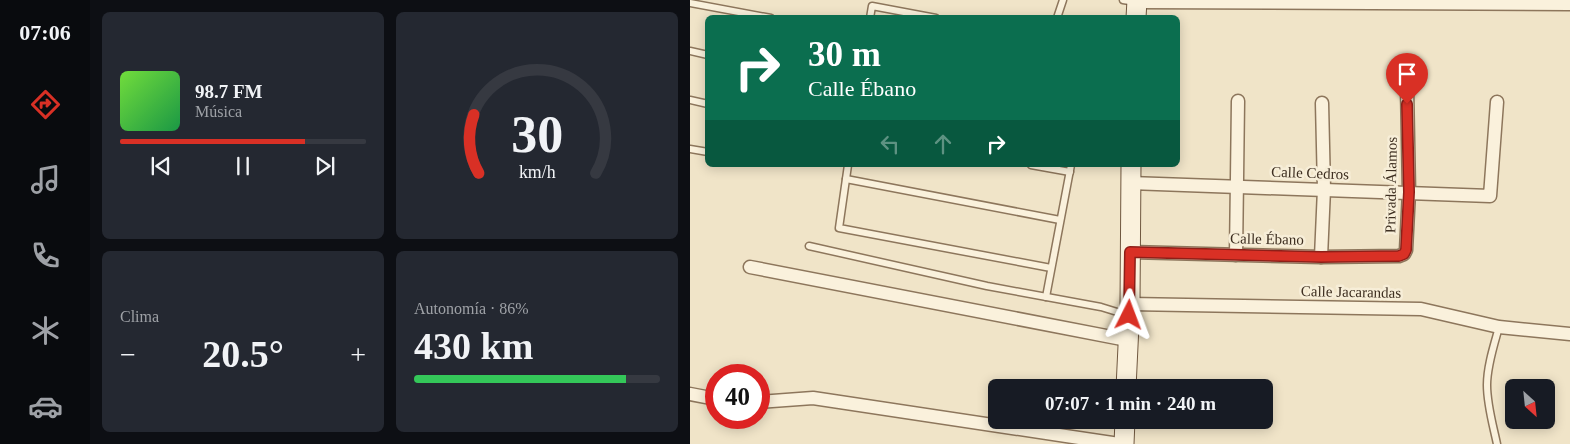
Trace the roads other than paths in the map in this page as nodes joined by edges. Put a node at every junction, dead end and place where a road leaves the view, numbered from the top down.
1 (1064, 0) edge
2 (690, 3) edge
3 (872, 3) edge
4 (1570, 4) edge
5 (1133, 5) edge
6 (754, 15) edge
7 (923, 15) edge
8 (1058, 15) edge
9 (690, 51) edge
10 (705, 54) edge
11 (1406, 87) dead end
12 (690, 100) edge
13 (1238, 101) dead end
14 (1497, 102) dead end
15 (705, 103) edge
16 (1322, 103) dead end
17 (690, 149) edge
18 (705, 152) edge
19 (848, 167) edge
20 (1050, 167) edge
21 (1070, 169) edge
22 (1130, 174) edge
23 (846, 179) junction
24 (1236, 186) junction
25 (1324, 189) junction
26 (1409, 192) junction
27 (1060, 220) junction
28 (809, 246) dead end
29 (1130, 252) junction
30 (1404, 254) joint
31 (1236, 255) junction
32 (1321, 257) junction
33 (750, 267) dead end
34 (1051, 268) junction
35 (1046, 297) junction
36 (1129, 309) junction
37 (1499, 327) junction
38 (1570, 334) edge
39 (1127, 340) junction
40 (1126, 379) edge
41 (690, 394) edge
42 (705, 397) edge
43 (770, 401) edge
44 (1125, 429) edge
45 (1120, 444) edge
46 (1124, 444) edge
47 (1497, 444) edge

1 - 8 lane
2 - 6 lane
3 - 7 lane
4 - 5 street
9 - 10 lane
11 - 26 street, Privada Álamos
12 - 15 lane
13 - 24 street
14 - 26 street, Calle Cedros
16 - 25 street
17 - 18 lane
19 - 23 lane
20 - 21 lane
21 - 27 lane
22 - 24 street, Calle Cedros
22 - 29 street
23 - 27 lane
23 - 34 lane
24 - 25 street, Calle Cedros
24 - 31 street
25 - 26 street, Calle Cedros
25 - 32 street
26 - 30 street, Privada Álamos
27 - 34 lane
28 - 35 lane
29 - 31 street, Calle Ébano
29 - 36 street
30 - 32 street, Calle Ébano
31 - 32 street, Calle Ébano
33 - 39 street
34 - 35 lane
35 - 36 lane
36 - 37 street, Calle Jacarandas
36 - 39 street
37 - 38 street, Calle Jacarandas
37 - 47 lane
39 - 40 street
41 - 42 street
43 - 45 street
44 - 46 street

